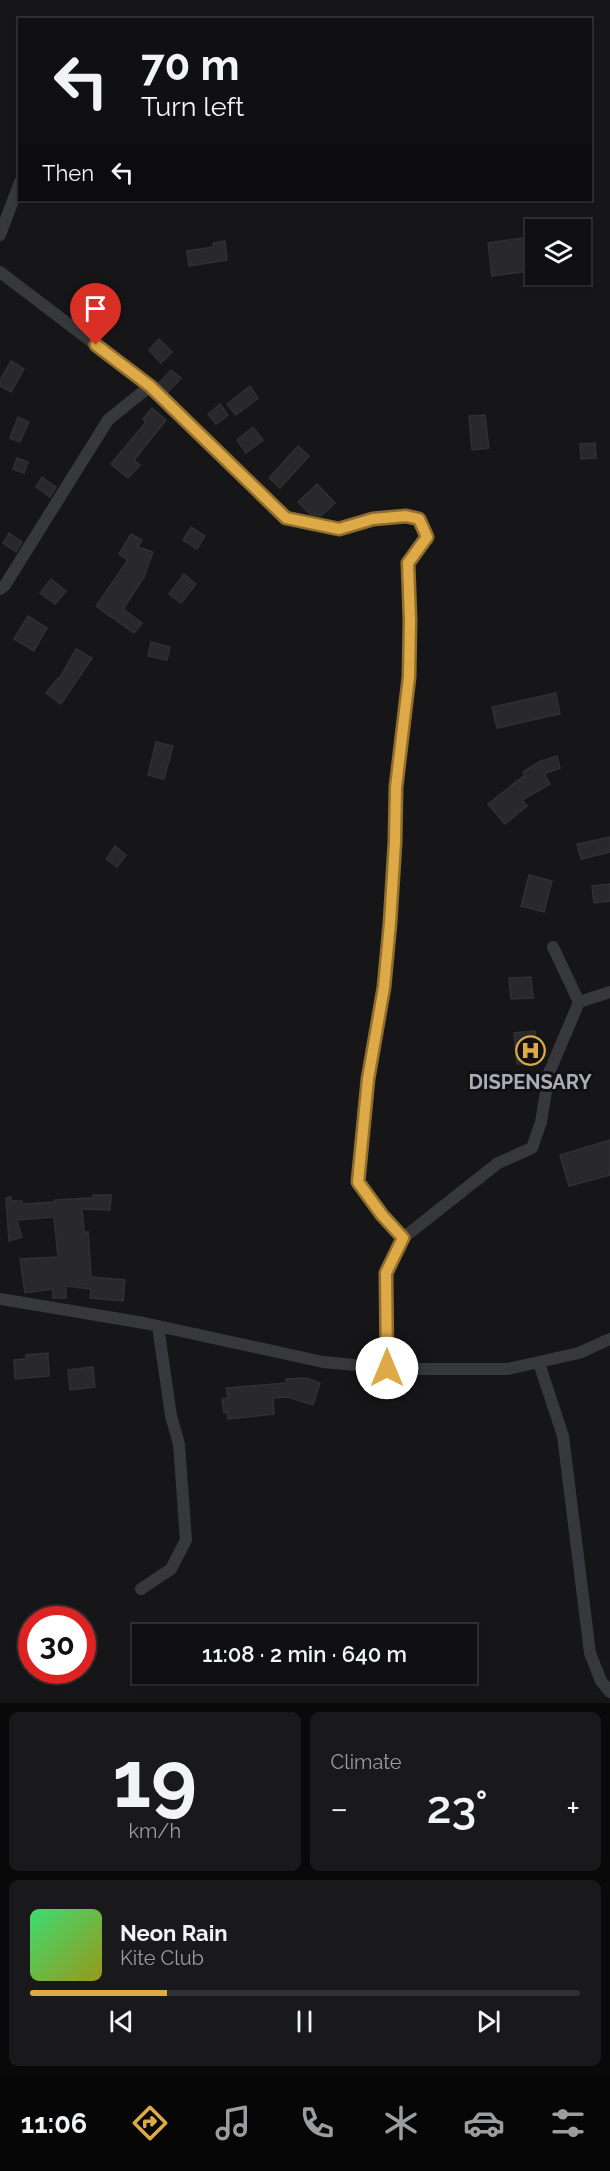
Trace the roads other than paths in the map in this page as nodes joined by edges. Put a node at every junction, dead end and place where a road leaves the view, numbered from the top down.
1 (18, 187) edge
2 (0, 234) edge
3 (0, 272) edge
4 (150, 386) junction
5 (0, 589) edge
6 (553, 946) dead end
7 (610, 992) edge
8 (579, 1002) junction
9 (403, 1238) junction
10 (0, 1299) edge
11 (158, 1326) junction
12 (610, 1339) edge
13 (539, 1363) junction
14 (387, 1368) junction
15 (141, 1589) dead end
16 (610, 1692) edge

1 - 2 street
3 - 4 street
4 - 5 street
4 - 9 street
6 - 8 street
7 - 8 street
8 - 9 street
9 - 14 street
10 - 11 street
11 - 14 street
11 - 15 street
12 - 13 street
13 - 14 street
13 - 16 street

